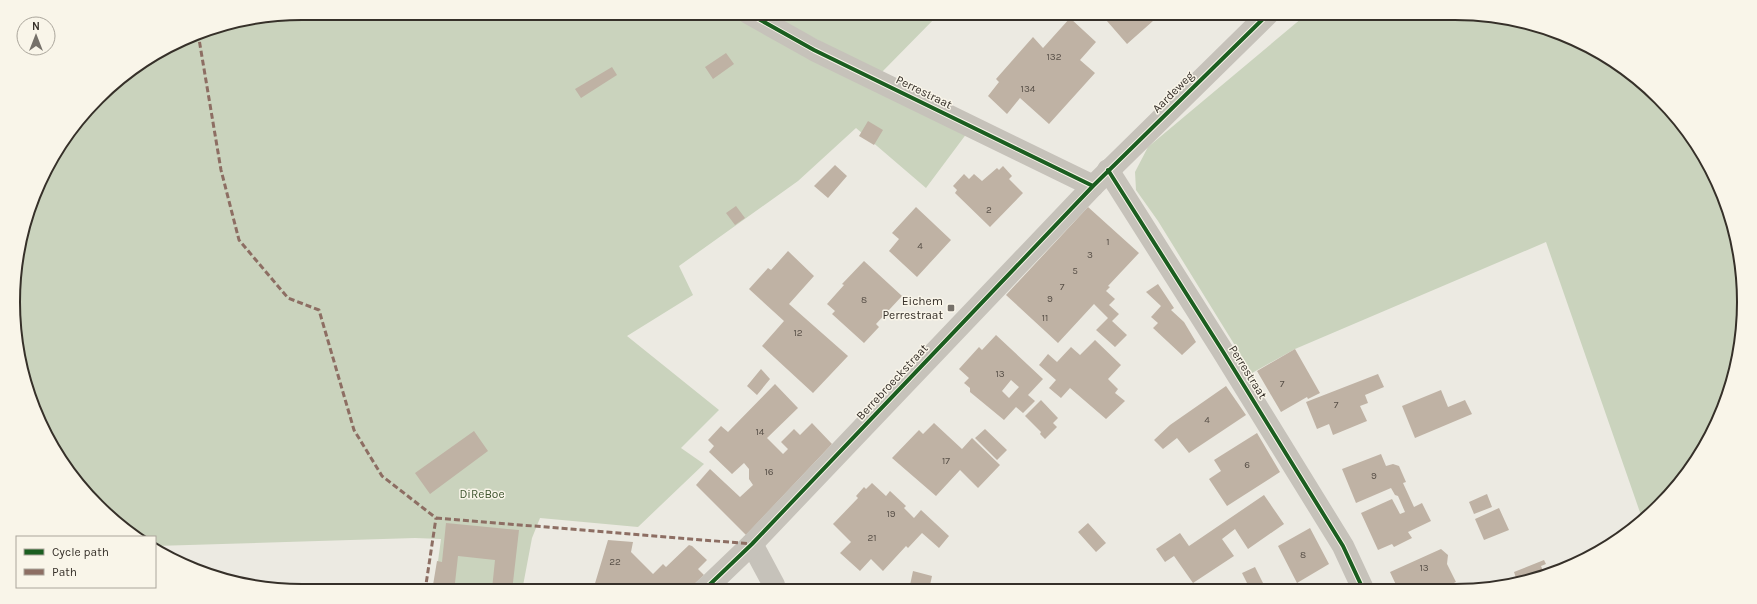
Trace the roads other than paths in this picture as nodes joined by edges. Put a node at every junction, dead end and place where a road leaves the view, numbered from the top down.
1 (760, 20) edge
2 (1262, 20) edge
3 (1108, 170) junction
4 (1092, 186) junction
5 (752, 544) junction
6 (710, 584) edge
7 (773, 584) edge
8 (1360, 584) edge

1 - 4 street, Perrestraat
2 - 3 street, Aardeweg
3 - 4 street, Aardeweg
3 - 8 street, Perrestraat
4 - 5 street, Berrebroeckstraat
5 - 6 street, Berrebroeckstraat
5 - 7 street

